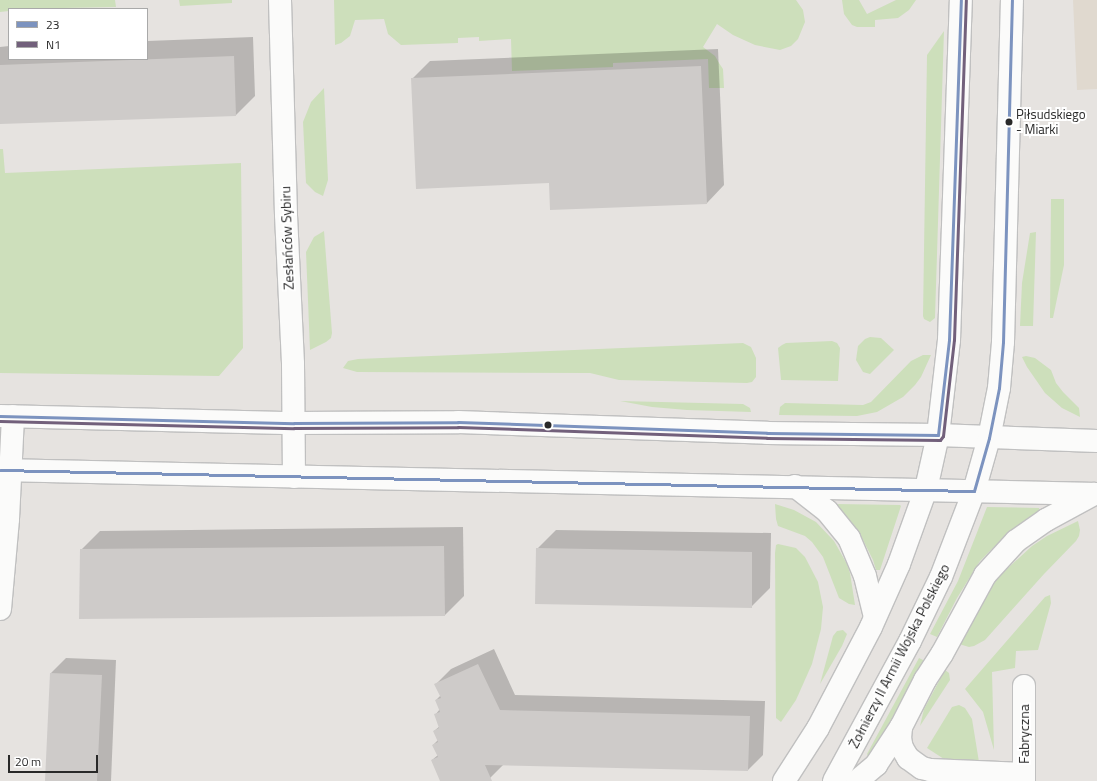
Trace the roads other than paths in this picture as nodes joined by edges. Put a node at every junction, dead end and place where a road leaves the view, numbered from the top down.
1 (280, 0) edge
2 (960, 0) edge
3 (1012, 0) edge
4 (6, 416) edge
5 (294, 423) junction
6 (938, 435) junction
7 (989, 438) junction
8 (1097, 441) edge
9 (5, 470) edge
10 (294, 477) junction
11 (795, 486) junction
12 (926, 489) junction
13 (974, 491) junction
14 (1096, 494) edge
15 (0, 609) edge
16 (875, 617) junction
17 (1024, 686) dead end
18 (901, 727) junction
19 (1024, 777) edge
20 (784, 781) edge
21 (834, 781) edge
22 (857, 781) edge

1 - 5 street, Zesłańców Sybiru
2 - 6 street
3 - 7 street, Żołnierzy II Armii Wojska Polskiego
4 - 5 street
4 - 9 street
5 - 6 street
5 - 10 street, Zesłańców Sybiru
6 - 7 street
6 - 12 street
7 - 8 street
7 - 13 street, Żołnierzy II Armii Wojska Polskiego
9 - 10 street
9 - 15 street
10 - 11 street
11 - 12 street
11 - 16 street
12 - 13 street
12 - 16 street
13 - 14 street
13 - 21 street, Żołnierzy II Armii Wojska Polskiego
14 - 18 street
16 - 20 street
17 - 19 street, Fabryczna
18 - 19 street
18 - 22 street

